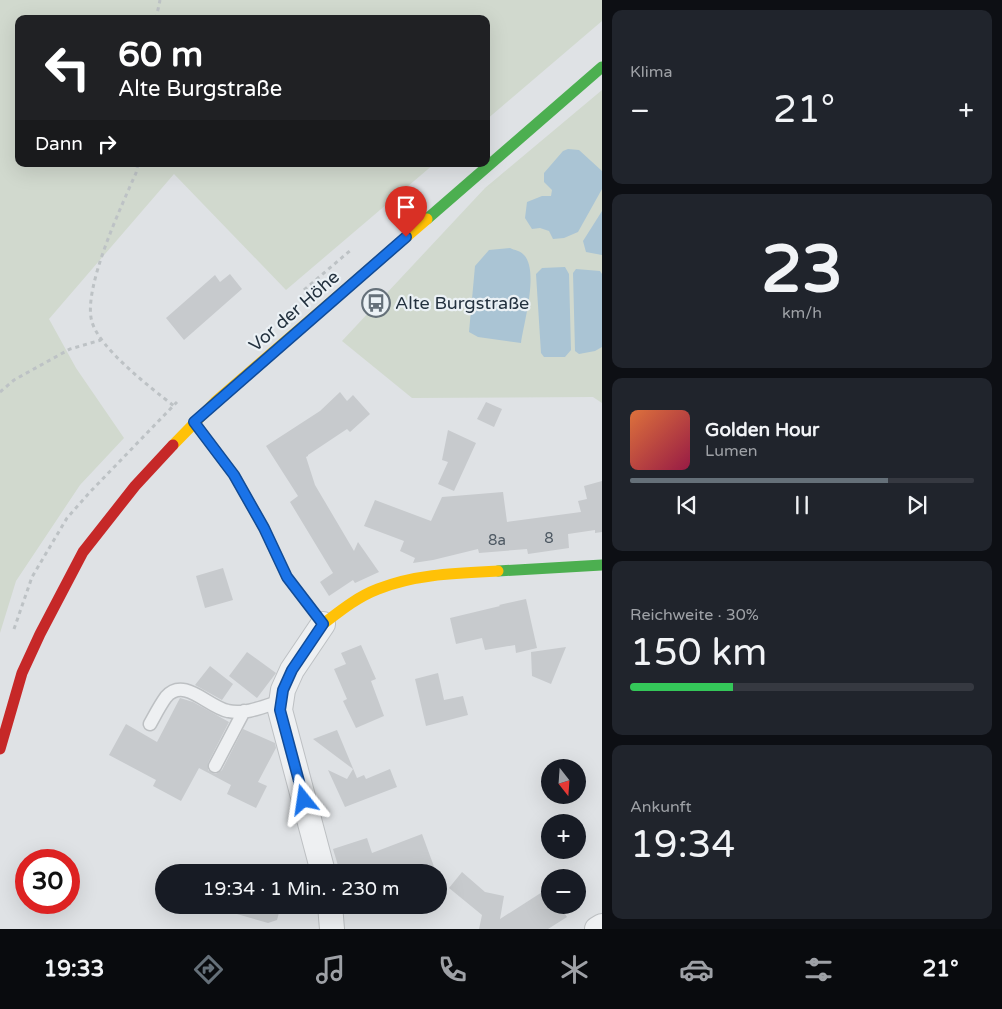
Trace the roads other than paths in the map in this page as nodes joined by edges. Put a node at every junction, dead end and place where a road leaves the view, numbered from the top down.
1 (602, 67) edge
2 (490, 164) edge
3 (487, 167) edge
4 (194, 422) junction
5 (602, 565) edge
6 (323, 624) junction
7 (281, 701) junction
8 (244, 711) junction
9 (150, 724) dead end
10 (0, 749) edge
11 (215, 766) dead end
12 (321, 864) edge
13 (331, 914) edge
14 (602, 926) edge
15 (332, 929) edge
16 (598, 929) edge

1 - 2 main road, Vor der Höhe
3 - 4 main road, Vor der Höhe
4 - 6 main road
4 - 10 main road, Vor der Höhe
5 - 6 main road
6 - 7 street
7 - 8 lane
7 - 12 street
8 - 9 lane
8 - 11 lane
13 - 15 street
14 - 16 street

